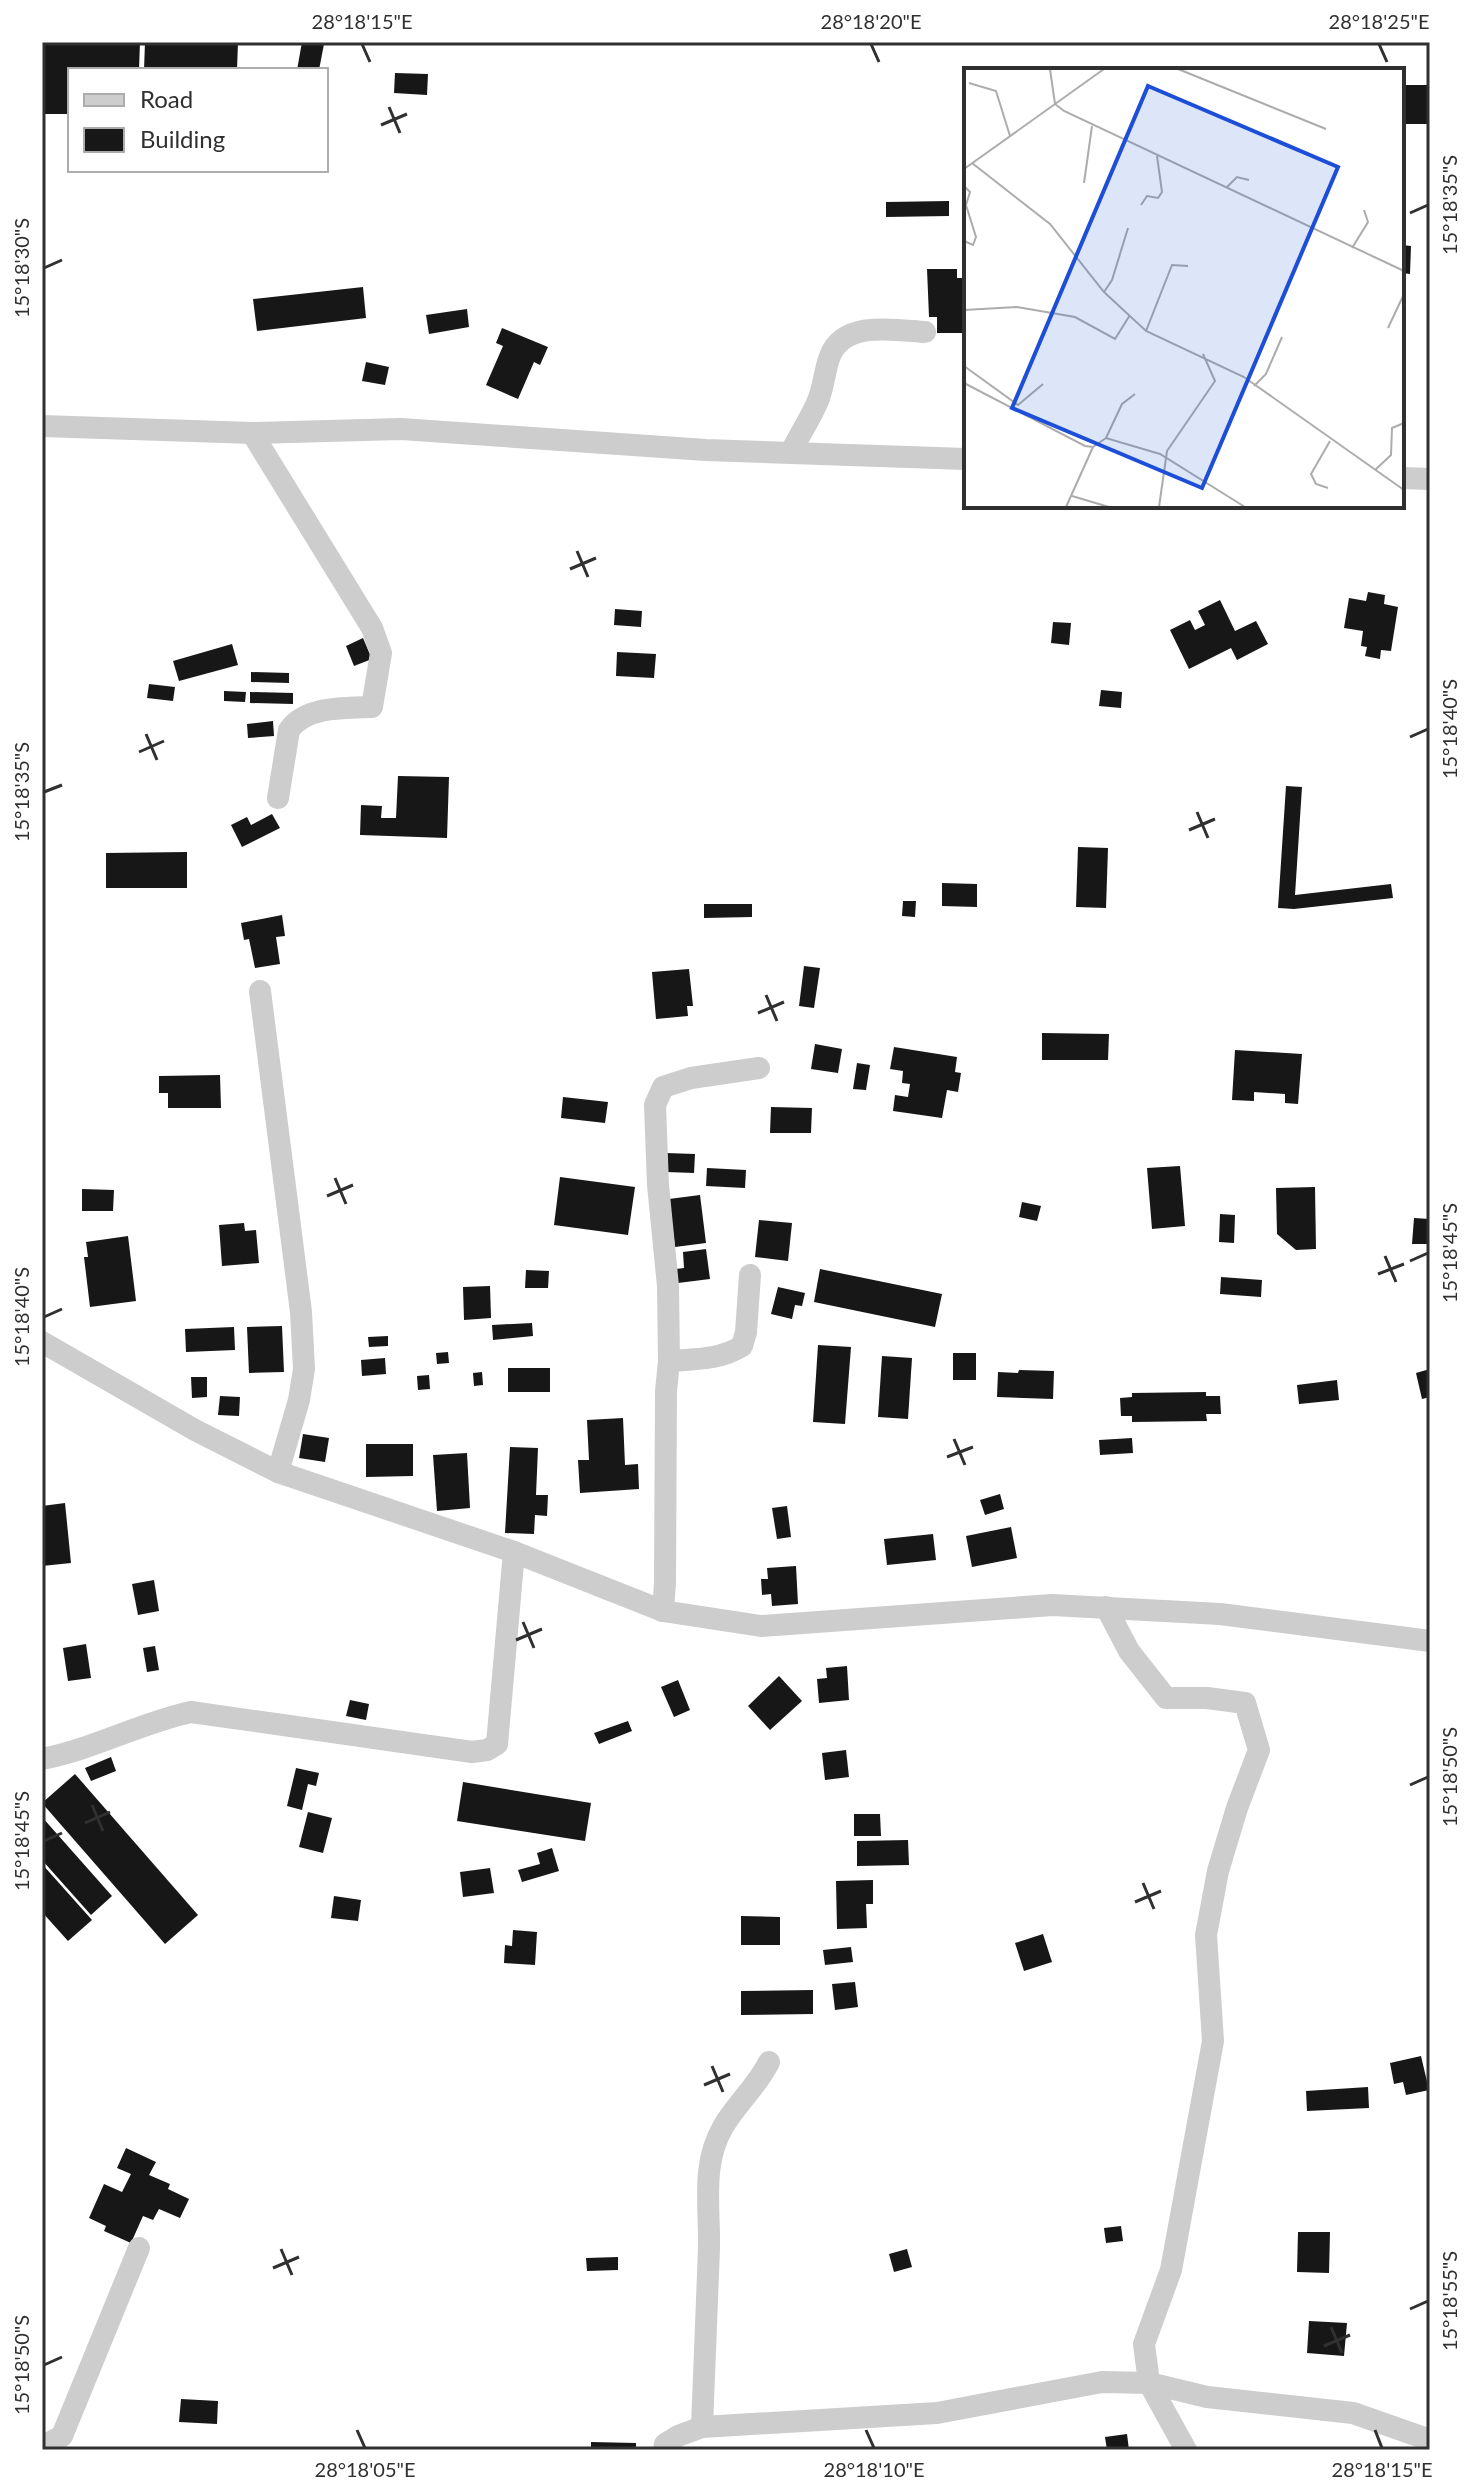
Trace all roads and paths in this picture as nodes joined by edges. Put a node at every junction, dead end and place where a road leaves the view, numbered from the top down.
1 (925, 332) dead end
2 (42, 426) edge
3 (252, 433) junction
4 (791, 452) junction
5 (964, 459) edge
6 (1404, 478) edge
7 (1430, 479) edge
8 (278, 798) dead end
9 (260, 991) dead end
10 (759, 1068) dead end
11 (750, 1275) dead end
12 (42, 1342) edge
13 (669, 1361) junction
14 (278, 1472) junction
15 (514, 1552) junction
16 (1106, 1607) junction
17 (663, 1611) junction
18 (1430, 1641) edge
19 (42, 1759) edge
20 (769, 2062) dead end
21 (139, 2248) dead end
22 (1149, 2383) junction
23 (702, 2427) junction
24 (1430, 2440) edge
25 (42, 2447) edge
26 (664, 2450) edge
27 (1186, 2450) edge

1 - 4 street
2 - 3 street
3 - 4 street
3 - 8 street
4 - 5 street
6 - 7 street
9 - 14 street
10 - 13 street
11 - 13 street
12 - 14 street
13 - 17 street
14 - 15 street
15 - 17 street
15 - 19 street
16 - 17 street
16 - 18 street
16 - 22 street
20 - 23 street
21 - 25 street
22 - 23 street
22 - 24 street
22 - 27 street
23 - 26 street

